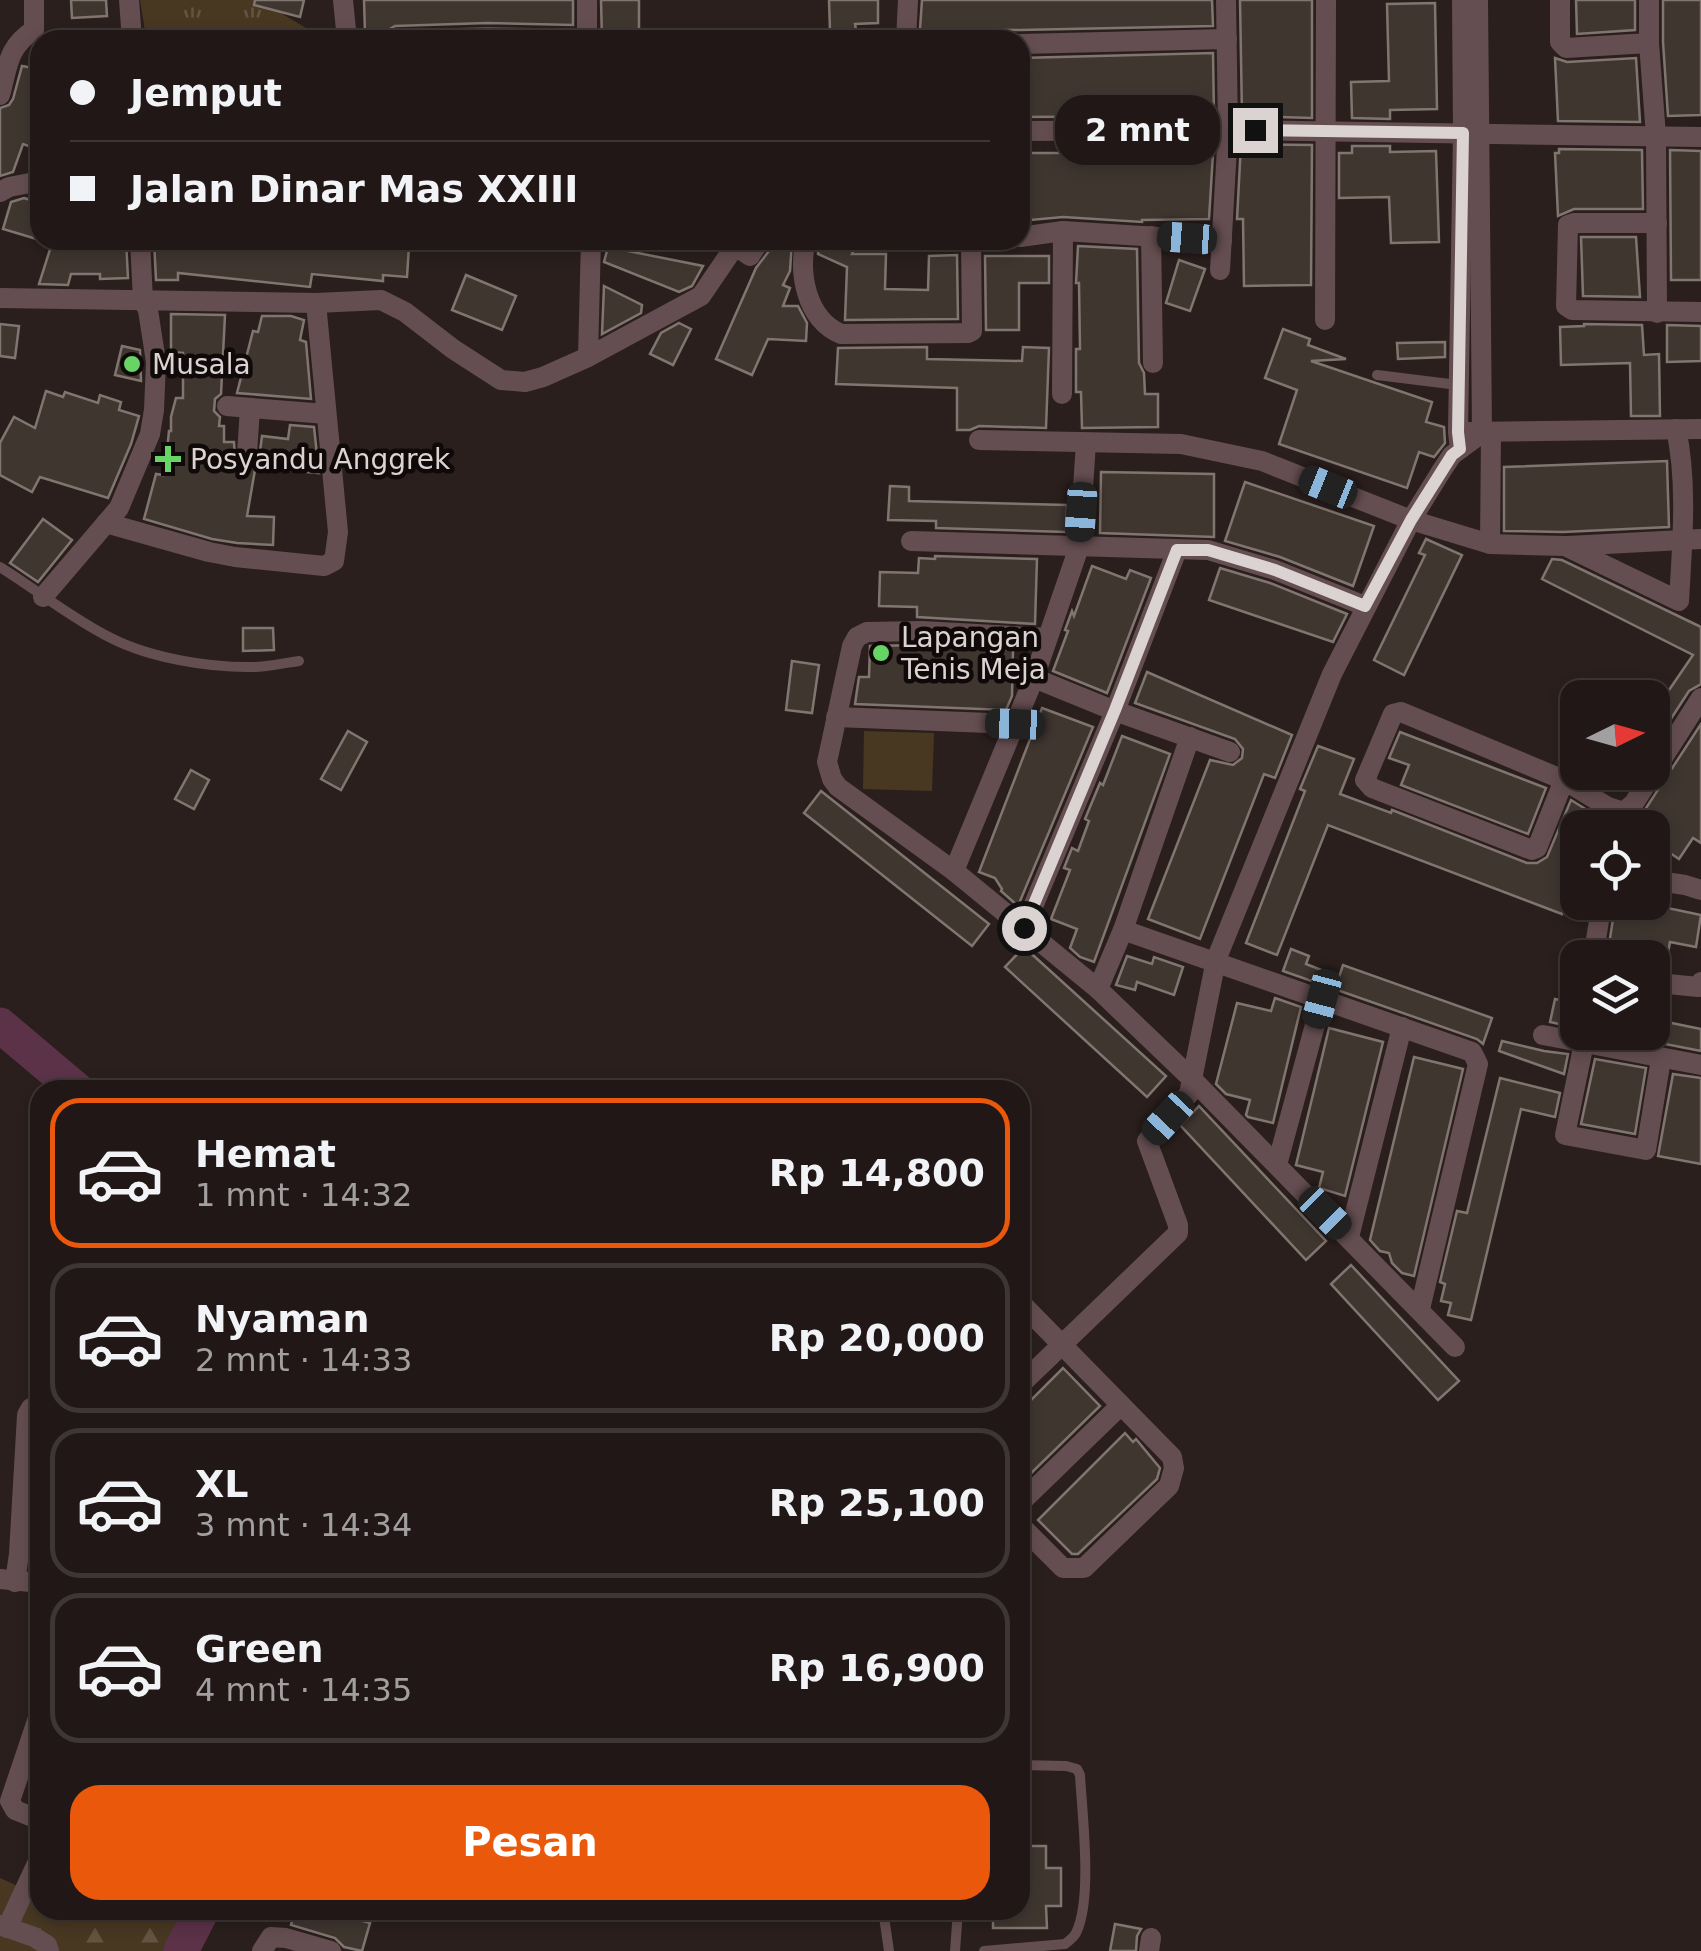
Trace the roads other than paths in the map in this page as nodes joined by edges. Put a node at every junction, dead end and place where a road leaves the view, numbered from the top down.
1 (34, 0) edge
2 (128, 0) edge
3 (344, 0) edge
4 (587, 0) edge
5 (908, 0) edge
6 (1226, 0) edge
7 (1326, 0) edge
8 (1462, 0) edge
9 (1478, 0) edge
10 (1560, 0) edge
11 (1649, 0) edge
12 (34, 30) edge
13 (131, 30) edge
14 (346, 30) edge
15 (587, 30) edge
16 (906, 30) edge
17 (30, 32) edge
18 (1227, 39) junction
19 (1649, 42) junction
20 (1030, 44) edge
21 (0, 96) edge
22 (1228, 130) junction
23 (1030, 131) edge
24 (1326, 132) junction
25 (1471, 134) junction
26 (1656, 136) junction
27 (1701, 136) edge
28 (30, 184) edge
29 (0, 192) edge
30 (1656, 223) junction
31 (1063, 231) junction
32 (1030, 236) edge
33 (1151, 236) junction
34 (1222, 240) junction
35 (140, 250) edge
36 (591, 250) edge
37 (732, 250) edge
38 (804, 250) edge
39 (971, 250) edge
40 (1220, 270) dead end
41 (0, 298) edge
42 (143, 300) junction
43 (316, 303) junction
44 (1701, 312) edge
45 (1657, 313) junction
46 (1325, 320) dead end
47 (588, 356) junction
48 (1153, 364) dead end
49 (1377, 375) dead end
50 (1459, 385) junction
51 (1062, 394) dead end
52 (227, 406) dead end
53 (250, 408) junction
54 (326, 414) junction
55 (1676, 429) junction
56 (1701, 429) edge
57 (1486, 433) junction
58 (979, 440) dead end
59 (1459, 440) junction
60 (1086, 443) junction
61 (247, 454) dead end
62 (1411, 520) junction
63 (106, 523) junction
64 (1692, 540) edge
65 (911, 542) dead end
66 (1490, 544) junction
67 (1565, 546) junction
68 (1078, 547) junction
69 (1177, 550) junction
70 (0, 567) edge
71 (43, 597) junction
72 (1365, 606) junction
73 (1048, 638) junction
74 (300, 661) dead end
75 (1034, 678) junction
76 (1701, 698) edge
77 (1115, 710) junction
78 (836, 717) junction
79 (1015, 724) junction
80 (1190, 737) junction
81 (1670, 747) edge
82 (1230, 752) dead end
83 (1564, 780) joint
84 (1580, 790) edge
85 (1642, 790) edge
86 (1701, 867) edge
87 (954, 871) junction
88 (1693, 888) edge
89 (1024, 928) junction
90 (1123, 930) junction
91 (1216, 960) junction
92 (1701, 982) edge
93 (1670, 984) edge
94 (1098, 989) junction
95 (1322, 999) junction
96 (1402, 1028) junction
97 (1543, 1035) dead end
98 (1560, 1038) edge
99 (1583, 1050) edge
100 (1618, 1050) edge
101 (1661, 1059) junction
102 (1701, 1065) edge
103 (1192, 1079) junction
104 (1277, 1164) junction
105 (1349, 1237) junction
106 (1420, 1309) junction
107 (1030, 1312) edge
108 (1061, 1344) junction
109 (1455, 1347) dead end
110 (1030, 1375) edge
111 (1121, 1405) junction
112 (30, 1410) edge
113 (1030, 1494) edge
114 (1030, 1536) edge
115 (8, 1580) edge
116 (30, 1742) edge
117 (1030, 1765) edge
118 (30, 1816) edge
119 (30, 1876) edge
120 (884, 1920) edge
121 (957, 1920) edge
122 (3, 1926) edge
123 (49, 1951) edge
124 (262, 1951) edge
125 (331, 1951) edge
126 (888, 1951) edge
127 (955, 1951) edge
128 (984, 1951) edge

1 - 12 street
2 - 13 street
3 - 14 street
4 - 15 street
5 - 16 street
6 - 18 street
7 - 24 street
8 - 25 street
9 - 25 street
10 - 19 street
11 - 19 street
17 - 21 street
18 - 20 street
18 - 22 street
19 - 26 street
22 - 23 street
22 - 24 street
22 - 34 street
24 - 25 street
24 - 46 street
25 - 26 street
25 - 50 street
25 - 57 street
26 - 27 street
26 - 30 street
28 - 29 street
30 - 45 street
30 - 45 street
31 - 32 street
31 - 33 street
31 - 51 street
33 - 34 street
33 - 48 street
34 - 40 street
35 - 42 street
36 - 47 street
37 - 47 street
38 - 39 street
41 - 42 street
42 - 43 street
42 - 63 street
43 - 47 street
43 - 54 street
44 - 45 street
49 - 50 lane
50 - 59 street
52 - 53 street
53 - 54 street
53 - 61 street
54 - 63 street
55 - 56 street
55 - 57 street
55 - 64 street
57 - 59 street
57 - 66 street
58 - 60 street
59 - 62 street
60 - 62 street
60 - 68 street
62 - 66 street
62 - 72 street
63 - 71 street
64 - 67 street
64 - 67 street
65 - 68 street
66 - 67 street
68 - 69 street
68 - 73 street
69 - 72 street
69 - 77 street
70 - 71 lane
71 - 74 lane
72 - 91 street
73 - 75 street
73 - 78 street
75 - 77 street
75 - 79 street
76 - 81 street
77 - 80 street
77 - 89 street
78 - 79 street
78 - 87 street
79 - 87 street
80 - 82 street
80 - 90 street
83 - 83 street
84 - 85 street
86 - 88 street
87 - 89 street
89 - 94 street
90 - 91 street
90 - 94 street
91 - 95 street
91 - 103 street
92 - 93 street
94 - 103 street
95 - 96 street
95 - 104 street
96 - 105 street
96 - 106 street
97 - 98 street
99 - 101 street
100 - 101 street
101 - 102 street
103 - 104 street
103 - 108 street
104 - 105 street
105 - 106 street
106 - 109 street
107 - 108 street
108 - 110 street
108 - 111 street
111 - 113 street
111 - 114 street
112 - 115 street
116 - 118 street
117 - 128 lane
119 - 122 street
120 - 126 lane
121 - 127 lane
122 - 123 street
124 - 125 street

